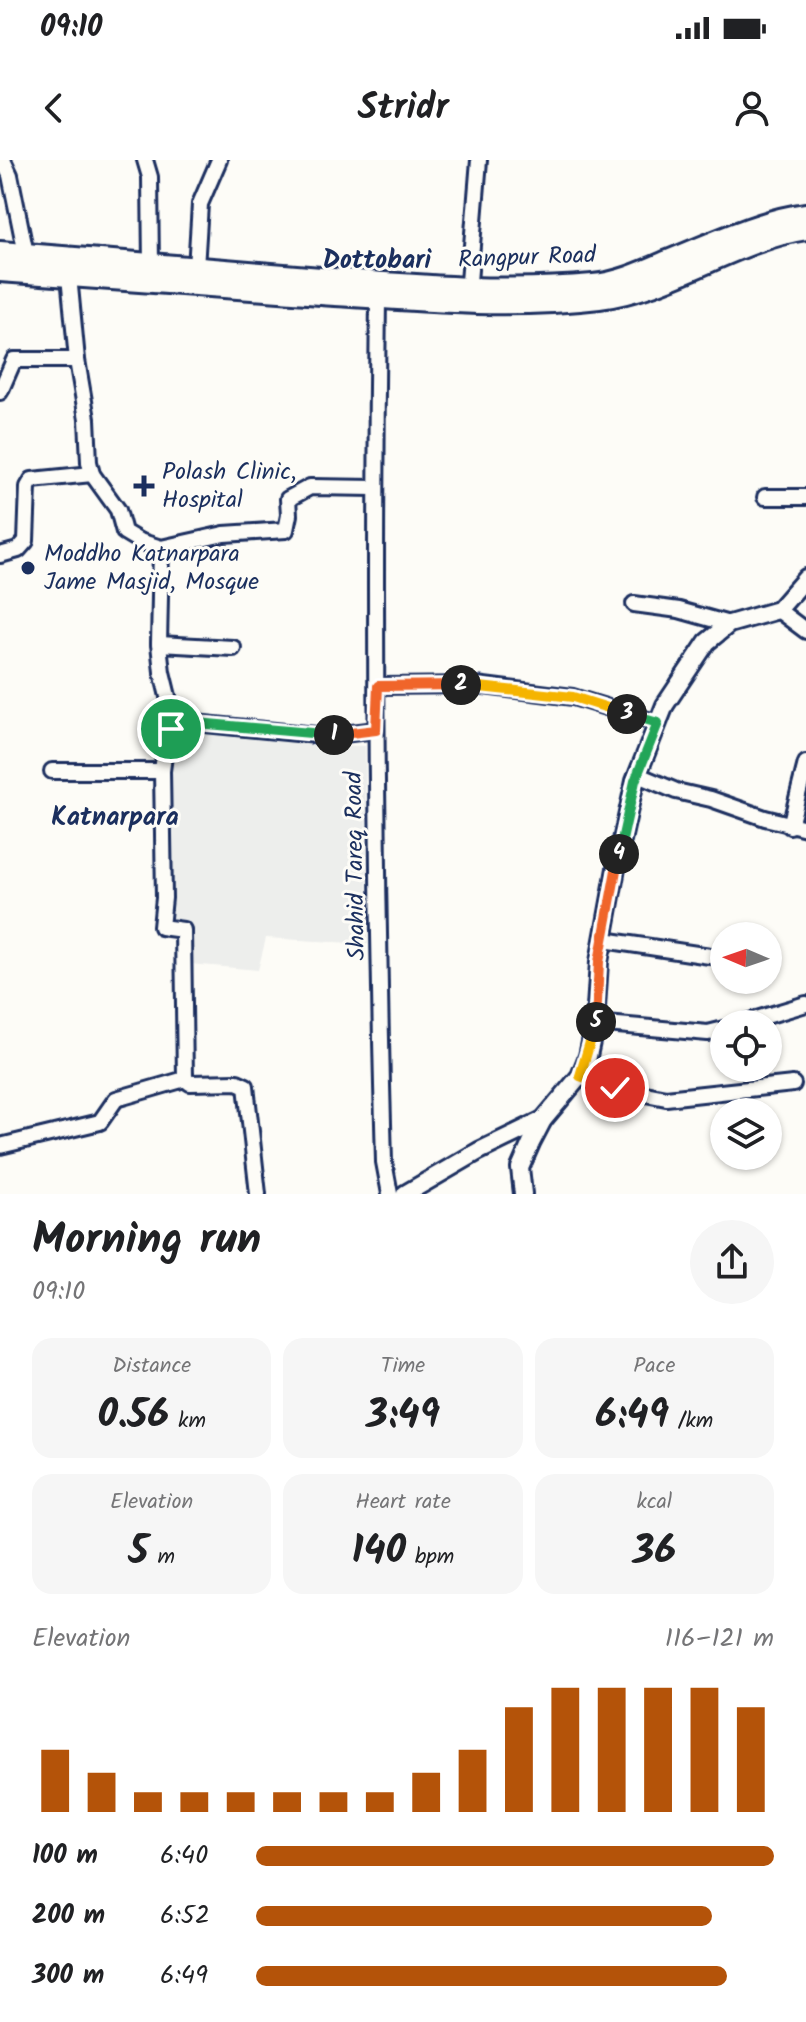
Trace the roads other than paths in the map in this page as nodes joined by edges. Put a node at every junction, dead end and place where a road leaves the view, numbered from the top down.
1 (3, 160) edge
2 (145, 160) edge
3 (219, 160) edge
4 (479, 160) edge
5 (806, 214) edge
6 (806, 229) edge
7 (0, 252) edge
8 (26, 254) junction
9 (151, 266) junction
10 (196, 268) junction
11 (0, 271) edge
12 (69, 276) junction
13 (379, 290) junction
14 (468, 295) junction
15 (77, 360) junction
16 (0, 392) edge
17 (92, 474) junction
18 (375, 488) junction
19 (765, 497) dead end
20 (806, 497) edge
21 (161, 548) junction
22 (0, 555) edge
23 (806, 578) edge
24 (634, 604) dead end
25 (778, 610) junction
26 (729, 624) junction
27 (806, 631) edge
28 (159, 644) junction
29 (233, 648) dead end
30 (378, 686) junction
31 (174, 721) junction
32 (658, 723) junction
33 (376, 730) junction
34 (806, 763) edge
35 (52, 771) dead end
36 (162, 771) junction
37 (638, 775) junction
38 (790, 826) junction
39 (806, 828) edge
40 (604, 940) junction
41 (710, 956) dead end
42 (806, 1004) edge
43 (782, 1011) edge
44 (595, 1023) junction
45 (710, 1032) edge
46 (580, 1076) junction
47 (185, 1079) junction
48 (793, 1084) dead end
49 (543, 1120) junction
50 (498, 1143) junction
51 (0, 1146) edge
52 (520, 1168) junction
53 (258, 1194) edge
54 (390, 1194) edge
55 (405, 1194) edge
56 (523, 1194) edge

1 - 8 street
2 - 9 street
3 - 10 street
4 - 14 street
5 - 14 highway, Rangpur Road
6 - 14 highway, Rangpur Road
7 - 8 highway, Rangpur Road
8 - 9 highway, Rangpur Road
9 - 10 highway, Rangpur Road
10 - 13 highway, Rangpur Road
11 - 12 highway, Rangpur Road
12 - 13 highway, Rangpur Road
12 - 15 street
13 - 14 highway, Rangpur Road
13 - 18 street, Shahid Tareq Road
15 - 16 street
15 - 17 street
17 - 21 street
17 - 22 street
18 - 21 street
18 - 30 street, Shahid Tareq Road
19 - 20 street
21 - 28 street
23 - 25 main road
24 - 26 street
25 - 26 main road
25 - 27 street
26 - 32 main road
28 - 29 street
28 - 31 street
30 - 32 street
30 - 33 street, Shahid Tareq Road
31 - 33 street
31 - 36 street
32 - 37 main road
33 - 54 street, Shahid Tareq Road
34 - 38 street
35 - 36 street
36 - 47 street
37 - 38 street
37 - 40 main road
38 - 39 street
40 - 41 street
40 - 44 main road
42 - 43 street
44 - 45 street
44 - 46 main road
46 - 48 street
46 - 49 main road
47 - 51 street
47 - 53 street
49 - 50 main road
49 - 52 main road
50 - 52 main road
50 - 55 main road
52 - 56 main road

